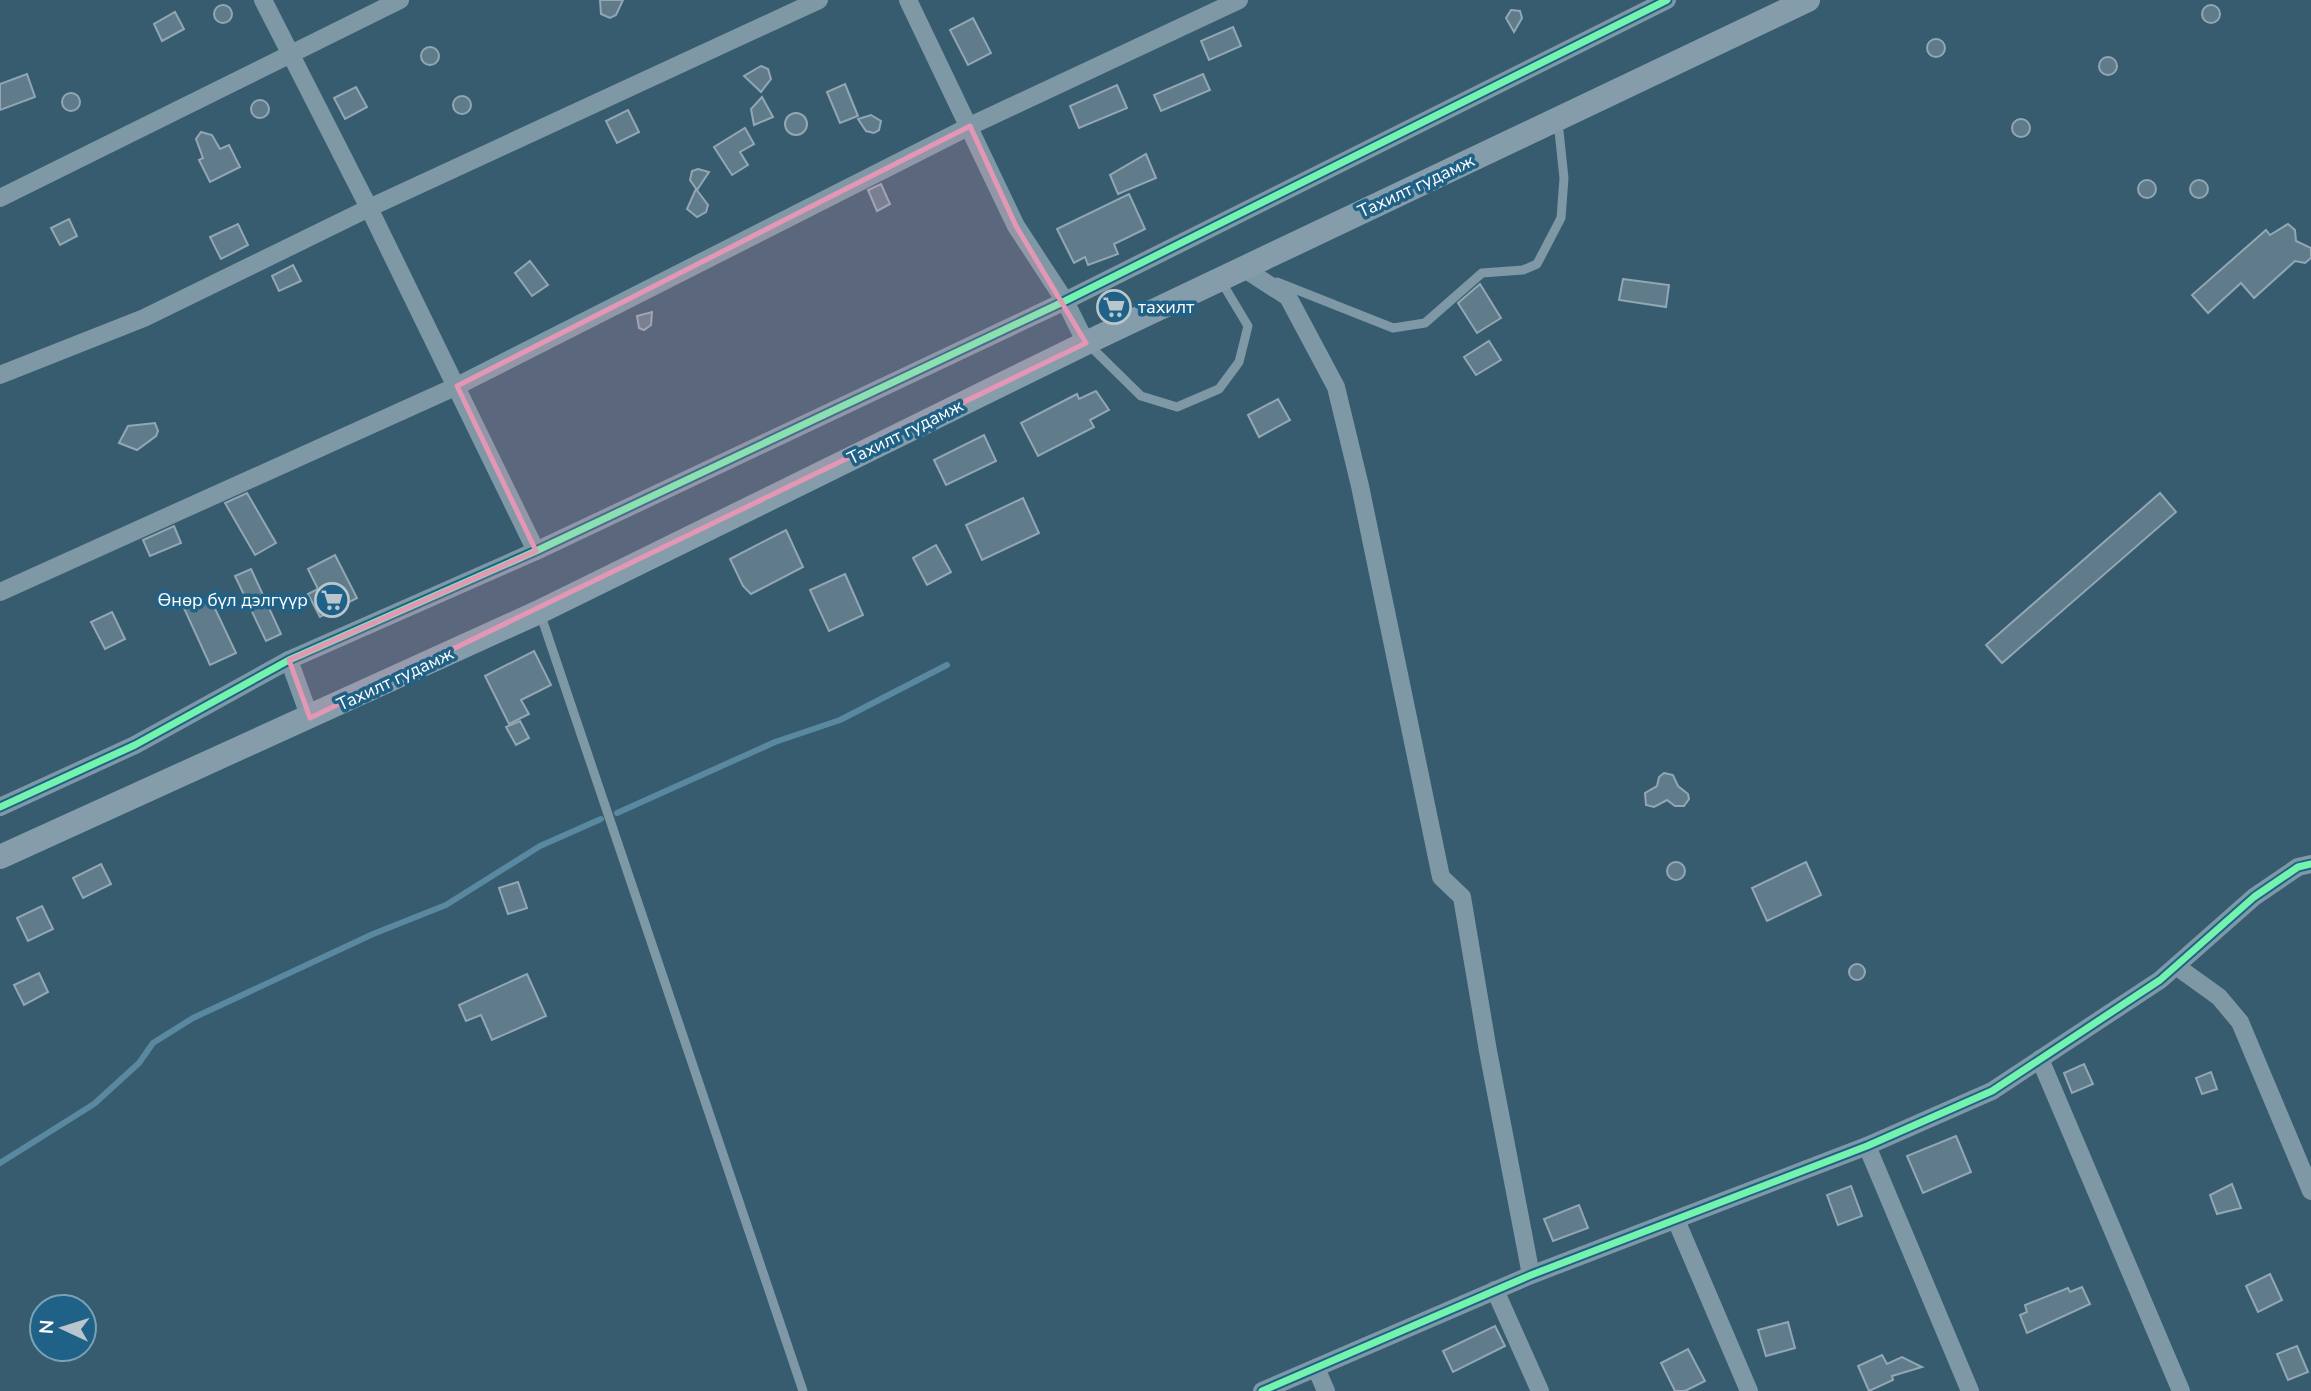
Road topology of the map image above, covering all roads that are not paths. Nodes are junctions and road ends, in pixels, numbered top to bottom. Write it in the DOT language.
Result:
graph roads {
  1 [pos="263,0"];
  2 [pos="400,0"];
  3 [pos="819,0"];
  4 [pos="908,0"];
  5 [pos="1239,0"];
  6 [pos="1667,0"];
  7 [pos="1808,0"];
  8 [pos="289,54"];
  9 [pos="1557,119"];
  10 [pos="970,126"];
  11 [pos="0,198"];
  12 [pos="369,208"];
  13 [pos="1243,268"];
  14 [pos="1221,279"];
  15 [pos="1065,301"];
  16 [pos="1086,343"];
  17 [pos="0,375"];
  18 [pos="457,386"];
  19 [pos="536,551"];
  20 [pos="0,592"];
  21 [pos="539,612"];
  22 [pos="289,660"];
  23 [pos="310,718"];
  24 [pos="0,807"];
  25 [pos="0,857"];
  26 [pos="2311,864"];
  27 [pos="2176,966"];
  28 [pos="2040,1059"];
  29 [pos="1867,1146"];
  30 [pos="2311,1191"];
  31 [pos="1676,1220"];
  32 [pos="1531,1275"];
  33 [pos="1495,1290"];
  34 [pos="1316,1368"];
  35 [pos="803,1391"];
  36 [pos="1262,1391"];
  37 [pos="1326,1391"];
  38 [pos="1539,1391"];
  39 [pos="1749,1391"];
  40 [pos="1970,1391"];
  41 [pos="2181,1391"];
  1 -- 8 [label="street"];
  2 -- 8 [label="street"];
  3 -- 12 [label="street"];
  4 -- 10 [label="street"];
  5 -- 10 [label="street"];
  6 -- 15 [label="street"];
  7 -- 9 [label="main road, Тахилт гудамж"];
  8 -- 11 [label="street"];
  8 -- 12 [label="street"];
  9 -- 13 [label="main road, Тахилт гудамж"];
  9 -- 13 [label="lane"];
  10 -- 15 [label="street"];
  10 -- 18 [label="street"];
  12 -- 17 [label="street"];
  12 -- 18 [label="street"];
  13 -- 14 [label="main road, Тахилт гудамж"];
  13 -- 32 [label="street"];
  14 -- 16 [label="main road, Тахилт гудамж"];
  14 -- 16 [label="lane"];
  15 -- 16 [label="street"];
  15 -- 19 [label="street"];
  16 -- 21 [label="main road, Тахилт гудамж"];
  18 -- 19 [label="street"];
  18 -- 20 [label="street"];
  19 -- 22 [label="street"];
  21 -- 23 [label="main road, Тахилт гудамж"];
  21 -- 35 [label="lane"];
  22 -- 23 [label="street"];
  22 -- 24 [label="street"];
  23 -- 25 [label="main road, Тахилт гудамж"];
  26 -- 27 [label="street"];
  27 -- 28 [label="street"];
  27 -- 30 [label="street"];
  28 -- 29 [label="street"];
  28 -- 41 [label="street"];
  29 -- 31 [label="street"];
  29 -- 40 [label="street"];
  31 -- 32 [label="street"];
  31 -- 39 [label="street"];
  32 -- 33 [label="street"];
  33 -- 34 [label="street"];
  33 -- 38 [label="street"];
  34 -- 36 [label="street"];
  34 -- 37 [label="street"];
}
